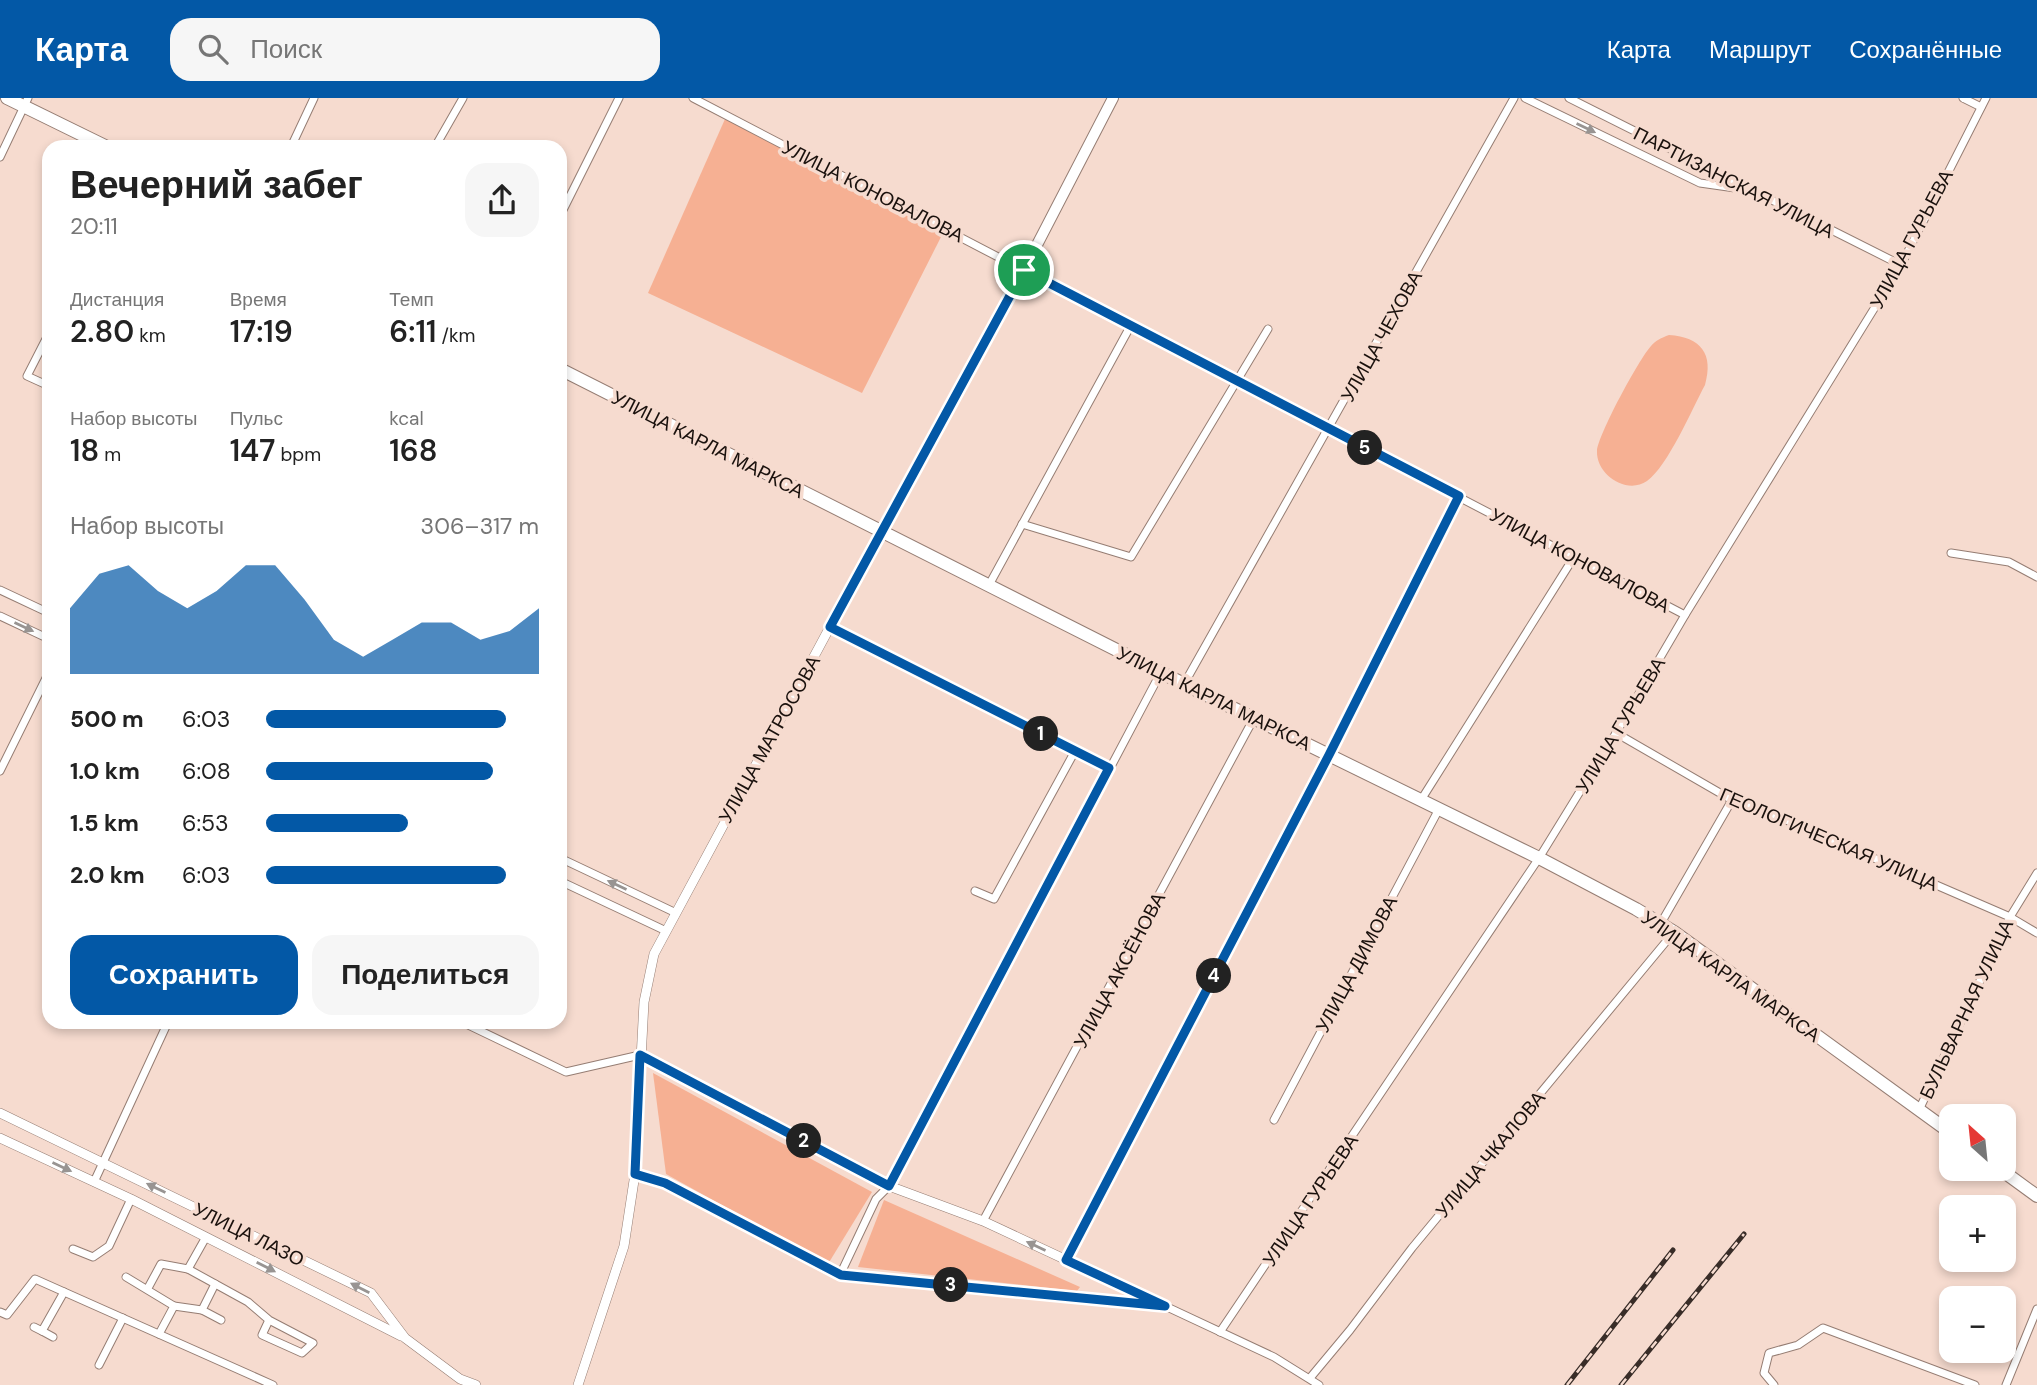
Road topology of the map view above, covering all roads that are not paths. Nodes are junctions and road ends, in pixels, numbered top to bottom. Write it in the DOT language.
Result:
graph roads {
  1 [pos="7,98"];
  2 [pos="314,98"];
  3 [pos="463,98"];
  4 [pos="619,98"];
  5 [pos="693,98"];
  6 [pos="1113,98"];
  7 [pos="1514,98"];
  8 [pos="1525,98"];
  9 [pos="1569,98"];
  10 [pos="1963,98"];
  11 [pos="1986,98"];
  12 [pos="26,102"];
  13 [pos="1981,107"];
  14 [pos="94,140"];
  15 [pos="294,140"];
  16 [pos="439,140"];
  17 [pos="0,157"];
  18 [pos="1749,190"];
  19 [pos="567,202"];
  20 [pos="1900,265"];
  21 [pos="1024,270"];
  22 [pos="1131,325"];
  23 [pos="1268,329"];
  24 [pos="42,347"];
  25 [pos="567,373"];
  26 [pos="1237,381"];
  27 [pos="42,384"];
  28 [pos="1329,429"];
  29 [pos="1459,496"];
  30 [pos="1022,524"];
  31 [pos="881,532"];
  32 [pos="1951,553"];
  33 [pos="1574,557"];
  34 [pos="2037,576"];
  35 [pos="989,585"];
  36 [pos="0,590"];
  37 [pos="42,610"];
  38 [pos="1685,615"];
  39 [pos="0,616"];
  40 [pos="830,627"];
  41 [pos="42,636"];
  42 [pos="1161,672"];
  43 [pos="1184,684"];
  44 [pos="42,686"];
  45 [pos="1254,718"];
  46 [pos="1616,733"];
  47 [pos="1075,751"];
  48 [pos="1329,755"];
  49 [pos="1109,768"];
  50 [pos="0,771"];
  51 [pos="1422,800"];
  52 [pos="1732,800"];
  53 [pos="1439,809"];
  54 [pos="1539,858"];
  55 [pos="567,861"];
  56 [pos="2037,873"];
  57 [pos="567,884"];
  58 [pos="975,891"];
  59 [pos="674,912"];
  60 [pos="2010,917"];
  61 [pos="1661,923"];
  62 [pos="664,930"];
  63 [pos="1674,932"];
  64 [pos="2037,933"];
  65 [pos="165,1029"];
  66 [pos="477,1029"];
  67 [pos="640,1055"];
  68 [pos="1919,1110"];
  69 [pos="0,1113"];
  70 [pos="1274,1120"];
  71 [pos="1939,1124"];
  72 [pos="0,1138"];
  73 [pos="104,1162"];
  74 [pos="635,1174"];
  75 [pos="2016,1181"];
  76 [pos="94,1182"];
  77 [pos="889,1186"];
  78 [pos="2037,1196"];
  79 [pos="131,1199"];
  80 [pos="983,1221"];
  81 [pos="205,1237"];
  82 [pos="73,1249"];
  83 [pos="1066,1260"];
  84 [pos="188,1269"];
  85 [pos="841,1275"];
  86 [pos="126,1277"];
  87 [pos="215,1284"];
  88 [pos="148,1288"];
  89 [pos="64,1292"];
  90 [pos="174,1306"];
  91 [pos="1165,1306"];
  92 [pos="2037,1308"];
  93 [pos="202,1310"];
  94 [pos="0,1312"];
  95 [pos="122,1318"];
  96 [pos="220,1320"];
  97 [pos="269,1320"];
  98 [pos="1220,1332"];
  99 [pos="159,1334"];
  100 [pos="53,1337"];
  101 [pos="405,1338"];
  102 [pos="99,1365"];
  103 [pos="1310,1378"];
  104 [pos="273,1385"];
  105 [pos="476,1385"];
  106 [pos="578,1385"];
  107 [pos="1319,1385"];
  108 [pos="1774,1385"];
  109 [pos="1975,1385"];
  110 [pos="2006,1385"];
  1 -- 12 [label="highway"];
  2 -- 15 [label="street"];
  3 -- 16 [label="street"];
  4 -- 19 [label="street"];
  5 -- 21 [label="street, УЛИЦА КОНОВАЛОВА"];
  6 -- 21 [label="main road, УЛИЦА МАТРОСОВА"];
  7 -- 28 [label="street, УЛИЦА ЧЕХОВА"];
  8 -- 18 [label="street, one-way"];
  9 -- 18 [label="street, ПАРТИЗАНСКАЯ УЛИЦА"];
  10 -- 13 [label="street"];
  11 -- 13 [label="street, УЛИЦА ГУРЬЕВА"];
  12 -- 14 [label="highway"];
  12 -- 17 [label="street"];
  13 -- 20 [label="street, УЛИЦА ГУРЬЕВА"];
  18 -- 20 [label="street, ПАРТИЗАНСКАЯ УЛИЦА"];
  20 -- 38 [label="street, УЛИЦА ГУРЬЕВА"];
  21 -- 22 [label="street, УЛИЦА КОНОВАЛОВА"];
  21 -- 31 [label="main road, УЛИЦА МАТРОСОВА"];
  22 -- 26 [label="street, УЛИЦА КОНОВАЛОВА"];
  22 -- 30 [label="street"];
  23 -- 26 [label="street"];
  24 -- 27 [label="street"];
  25 -- 31 [label="highway, УЛИЦА КАРЛА МАРКСА"];
  26 -- 28 [label="street, УЛИЦА КОНОВАЛОВА"];
  26 -- 30 [label="street"];
  28 -- 29 [label="street, УЛИЦА КОНОВАЛОВА"];
  28 -- 43 [label="street, УЛИЦА ЧЕХОВА"];
  29 -- 33 [label="street, УЛИЦА КОНОВАЛОВА"];
  29 -- 48 [label="street"];
  30 -- 35 [label="street"];
  31 -- 35 [label="highway, УЛИЦА КАРЛА МАРКСА"];
  31 -- 40 [label="street, УЛИЦА МАТРОСОВА"];
  32 -- 34 [label="street"];
  33 -- 38 [label="street, УЛИЦА КОНОВАЛОВА"];
  33 -- 51 [label="street"];
  35 -- 42 [label="highway, УЛИЦА КАРЛА МАРКСА"];
  36 -- 37 [label="street"];
  38 -- 46 [label="street, УЛИЦА ГУРЬЕВА"];
  39 -- 41 [label="street, one-way"];
  40 -- 47 [label="street"];
  40 -- 59 [label="street, УЛИЦА МАТРОСОВА"];
  42 -- 43 [label="highway, УЛИЦА КАРЛА МАРКСА"];
  42 -- 49 [label="street"];
  43 -- 45 [label="highway, УЛИЦА КАРЛА МАРКСА"];
  44 -- 50 [label="street"];
  45 -- 48 [label="highway, УЛИЦА КАРЛА МАРКСА"];
  45 -- 80 [label="street, УЛИЦА АКСЁНОВА"];
  46 -- 52 [label="street, ГЕОЛОГИЧЕСКАЯ УЛИЦА"];
  46 -- 54 [label="street, УЛИЦА ГУРЬЕВА"];
  47 -- 49 [label="street"];
  47 -- 58 [label="street"];
  48 -- 51 [label="highway, УЛИЦА КАРЛА МАРКСА"];
  48 -- 83 [label="street"];
  49 -- 77 [label="street"];
  51 -- 53 [label="highway, УЛИЦА КАРЛА МАРКСА"];
  52 -- 60 [label="street, ГЕОЛОГИЧЕСКАЯ УЛИЦА"];
  52 -- 61 [label="street"];
  53 -- 54 [label="highway, УЛИЦА КАРЛА МАРКСА"];
  53 -- 70 [label="street, УЛИЦА ДИМОВА"];
  54 -- 61 [label="highway, УЛИЦА КАРЛА МАРКСА"];
  54 -- 98 [label="street, УЛИЦА ГУРЬЕВА"];
  59 -- 55 [label="street, one-way"];
  56 -- 60 [label="street, БУЛЬВАРНАЯ УЛИЦА"];
  57 -- 62 [label="street"];
  59 -- 62 [label="street, УЛИЦА МАТРОСОВА"];
  60 -- 64 [label="street, ГЕОЛОГИЧЕСКАЯ УЛИЦА"];
  60 -- 68 [label="street, БУЛЬВАРНАЯ УЛИЦА"];
  61 -- 63 [label="highway, УЛИЦА КАРЛА МАРКСА"];
  62 -- 67 [label="street, УЛИЦА МАТРОСОВА"];
  63 -- 68 [label="highway, УЛИЦА КАРЛА МАРКСА"];
  63 -- 103 [label="street, УЛИЦА ЧКАЛОВА"];
  65 -- 73 [label="street"];
  66 -- 67 [label="street"];
  67 -- 74 [label="street, УЛИЦА МАТРОСОВА"];
  67 -- 77 [label="street"];
  68 -- 71 [label="highway, УЛИЦА КАРЛА МАРКСА"];
  69 -- 73 [label="street, УЛИЦА ЛАЗО"];
  72 -- 76 [label="street, one-way"];
  73 -- 76 [label="street"];
  101 -- 73 [label="street, УЛИЦА ЛАЗО, one-way"];
  74 -- 85 [label="street"];
  74 -- 106 [label="street, УЛИЦА МАТРОСОВА"];
  75 -- 78 [label="highway"];
  76 -- 79 [label="street"];
  77 -- 80 [label="street"];
  77 -- 85 [label="street"];
  79 -- 81 [label="street"];
  79 -- 82 [label="street"];
  83 -- 80 [label="street, one-way"];
  81 -- 84 [label="street, УЛИЦА ЛАЗО"];
  81 -- 101 [label="street, one-way"];
  83 -- 91 [label="street"];
  84 -- 87 [label="street"];
  84 -- 88 [label="street"];
  85 -- 91 [label="street"];
  86 -- 88 [label="street"];
  87 -- 93 [label="street"];
  87 -- 97 [label="street"];
  88 -- 90 [label="street"];
  89 -- 94 [label="street"];
  89 -- 95 [label="street"];
  89 -- 100 [label="street"];
  90 -- 93 [label="street"];
  90 -- 99 [label="street"];
  91 -- 98 [label="street"];
  92 -- 110 [label="street"];
  93 -- 96 [label="street"];
  95 -- 99 [label="street"];
  95 -- 102 [label="street"];
  97 -- 97 [label="street"];
  98 -- 103 [label="street"];
  99 -- 104 [label="street"];
  101 -- 105 [label="street, УЛИЦА ЛАЗО"];
  103 -- 107 [label="street"];
  108 -- 109 [label="street"];
}
